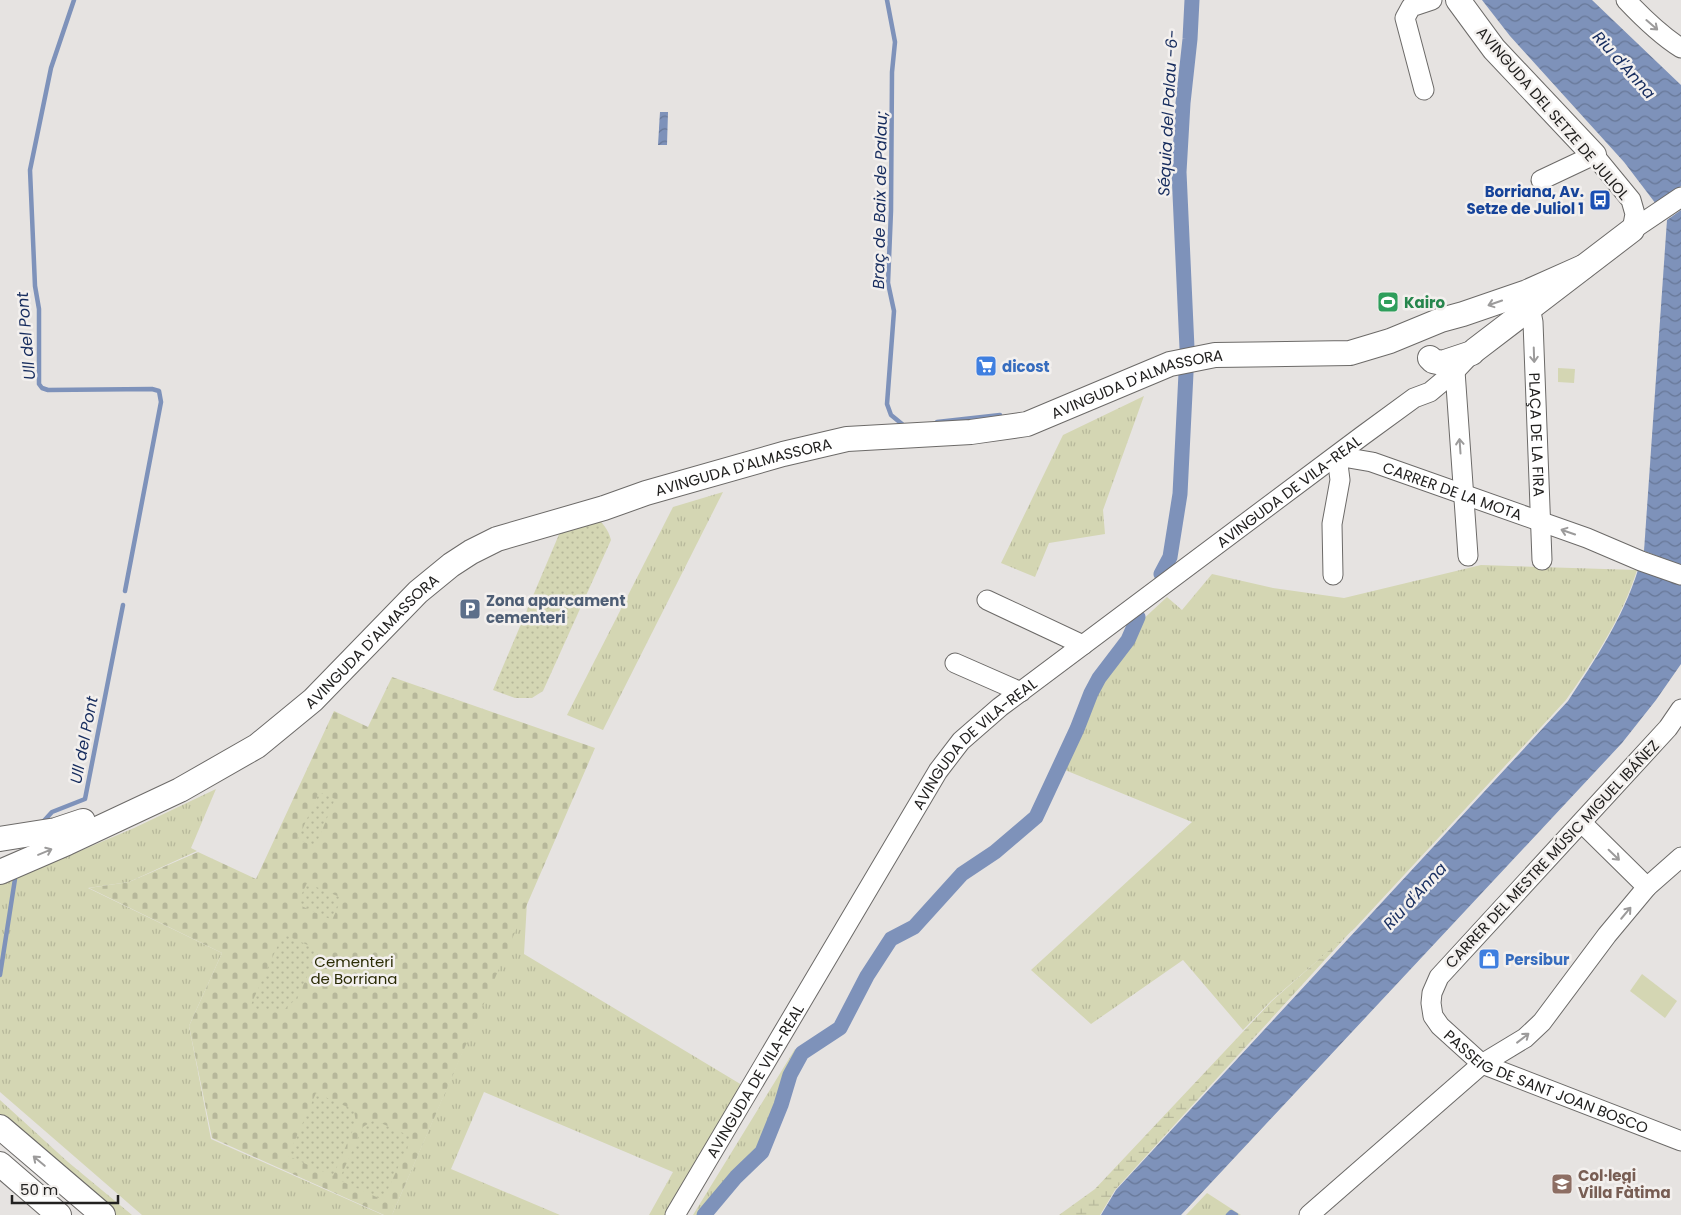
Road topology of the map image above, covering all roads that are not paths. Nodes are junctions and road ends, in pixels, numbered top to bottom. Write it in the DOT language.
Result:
graph roads {
  1 [pos="1432,0"];
  2 [pos="1458,0"];
  3 [pos="1626,0"];
  4 [pos="1681,48"];
  5 [pos="1424,90"];
  6 [pos="1594,155"];
  7 [pos="1541,180"];
  8 [pos="1681,197"];
  9 [pos="1632,230"];
  10 [pos="1529,300"];
  11 [pos="1452,317"];
  12 [pos="1390,341"];
  13 [pos="1474,352"];
  14 [pos="1430,357"];
  15 [pos="1455,371"];
  16 [pos="1414,398"];
  17 [pos="1362,436"];
  18 [pos="1337,456"];
  19 [pos="1365,460"];
  20 [pos="1464,495"];
  21 [pos="1541,523"];
  22 [pos="1468,556"];
  23 [pos="1542,560"];
  24 [pos="1333,575"];
  25 [pos="1681,575"];
  26 [pos="987,600"];
  27 [pos="1083,645"];
  28 [pos="955,663"];
  29 [pos="1020,692"];
  30 [pos="1681,709"];
  31 [pos="180,790"];
  32 [pos="1582,823"];
  33 [pos="0,839"];
  34 [pos="1681,857"];
  35 [pos="0,872"];
  36 [pos="1647,887"];
  37 [pos="1431,1003"];
  38 [pos="1482,1064"];
  39 [pos="0,1128"];
  40 [pos="1681,1141"];
  41 [pos="0,1164"];
  42 [pos="58,1215"];
  43 [pos="103,1215"];
  44 [pos="675,1215"];
  45 [pos="1309,1215"];
  1 -- 5 [label="street"];
  2 -- 6 [label="main road, AVINGUDA DEL SETZE DE JULIOL"];
  3 -- 4 [label="street, one-way"];
  6 -- 7 [label="street"];
  6 -- 9 [label="street, AVINGUDA DEL SETZE DE JULIOL"];
  8 -- 9 [label="street"];
  9 -- 10 [label="main road"];
  10 -- 11 [label="main road, AVINGUDA D'ALMASSORA, one-way"];
  10 -- 13 [label="main road, AVINGUDA DE VILA-REAL"];
  10 -- 21 [label="street, PLAÇA DE LA FIRA, one-way"];
  11 -- 12 [label="main road, AVINGUDA D'ALMASSORA"];
  11 -- 13 [label="main road"];
  11 -- 14 [label="main road, AVINGUDA DE VILA-REAL"];
  12 -- 14 [label="main road, AVINGUDA D'ALMASSORA"];
  12 -- 31 [label="main road, AVINGUDA D'ALMASSORA"];
  13 -- 14 [label="main road, AVINGUDA DE VILA-REAL"];
  13 -- 15 [label="street, AVINGUDA DE VILA-REAL"];
  14 -- 16 [label="street, AVINGUDA DE VILA-REAL"];
  15 -- 16 [label="street, AVINGUDA DE VILA-REAL"];
  20 -- 15 [label="street, one-way"];
  16 -- 17 [label="street, AVINGUDA DE VILA-REAL"];
  17 -- 18 [label="street, AVINGUDA DE VILA-REAL"];
  17 -- 19 [label="street, CARRER DE LA MOTA"];
  18 -- 19 [label="street, CARRER DE LA MOTA"];
  18 -- 24 [label="street"];
  18 -- 27 [label="street, AVINGUDA DE VILA-REAL"];
  19 -- 20 [label="street, CARRER DE LA MOTA"];
  20 -- 21 [label="street, CARRER DE LA MOTA"];
  20 -- 22 [label="street"];
  21 -- 23 [label="street, PLAÇA DE LA FIRA"];
  25 -- 21 [label="street, one-way"];
  26 -- 27 [label="street"];
  27 -- 29 [label="street, AVINGUDA DE VILA-REAL"];
  28 -- 29 [label="street"];
  29 -- 44 [label="street, AVINGUDA DE VILA-REAL"];
  30 -- 32 [label="street, CARRER DEL MESTRE MÚSIC MIGUEL IBÁÑEZ"];
  31 -- 33 [label="main road, AVINGUDA D'ALMASSORA"];
  35 -- 31 [label="main road, AVINGUDA D'ALMASSORA, one-way"];
  32 -- 36 [label="street, one-way"];
  32 -- 37 [label="street, CARRER DEL MESTRE MÚSIC MIGUEL IBÁÑEZ"];
  34 -- 36 [label="street"];
  38 -- 36 [label="street, one-way"];
  37 -- 38 [label="street, PASSEIG DE SANT JOAN BOSCO"];
  38 -- 40 [label="street, PASSEIG DE SANT JOAN BOSCO"];
  38 -- 45 [label="street"];
  43 -- 39 [label="main road, one-way"];
  41 -- 42 [label="main road"];
}
